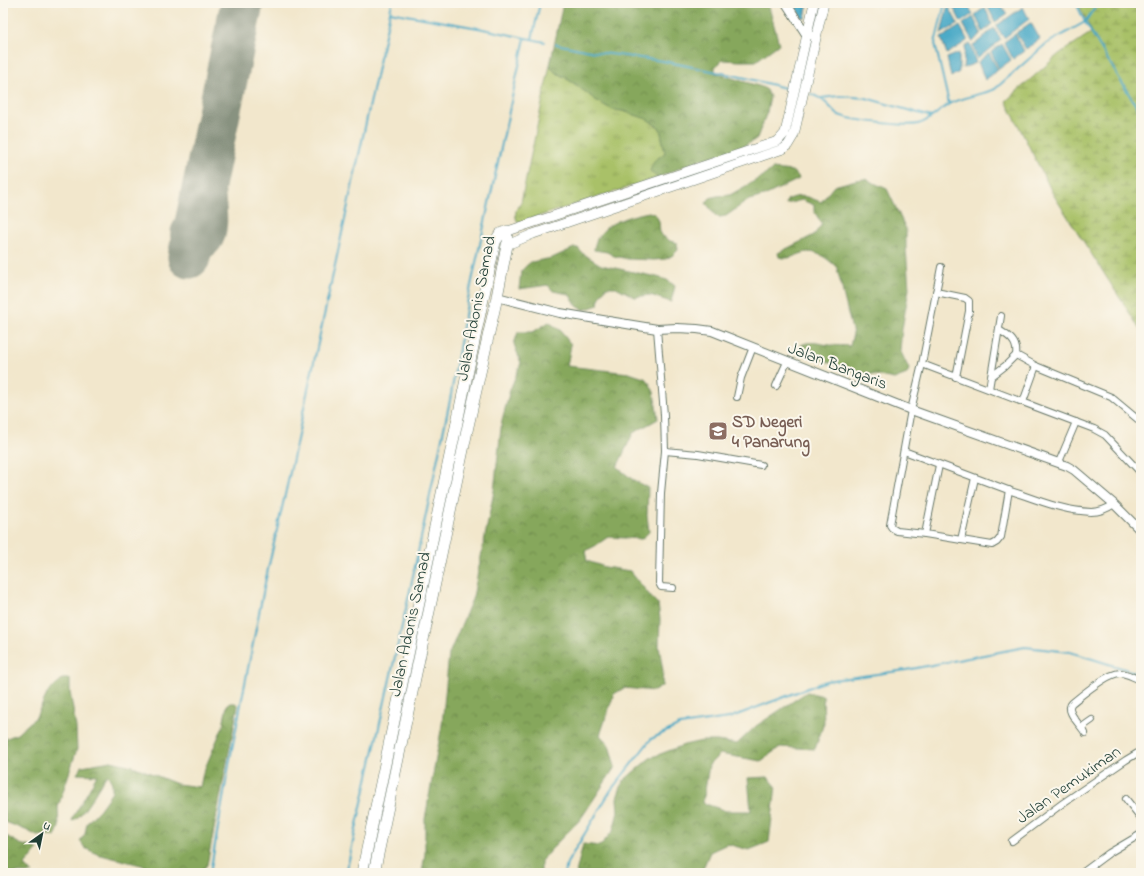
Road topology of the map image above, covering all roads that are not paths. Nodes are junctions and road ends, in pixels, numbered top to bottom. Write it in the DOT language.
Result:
graph roads {
  1 [pos="786,3"];
  2 [pos="814,3"];
  3 [pos="824,3"];
  4 [pos="806,34"];
  5 [pos="817,37"];
  6 [pos="802,80"];
  7 [pos="799,93"];
  8 [pos="508,231"];
  9 [pos="507,245"];
  10 [pos="941,267"];
  11 [pos="936,292"];
  12 [pos="497,297"];
  13 [pos="1001,316"];
  14 [pos="657,329"];
  15 [pos="999,330"];
  16 [pos="753,347"];
  17 [pos="1016,355"];
  18 [pos="787,362"];
  19 [pos="922,364"];
  20 [pos="1036,366"];
  21 [pos="992,376"];
  22 [pos="956,377"];
  23 [pos="776,386"];
  24 [pos="989,389"];
  25 [pos="737,397"];
  26 [pos="1023,402"];
  27 [pos="912,410"];
  28 [pos="1076,422"];
  29 [pos="1141,422"];
  30 [pos="463,425"];
  31 [pos="665,451"];
  32 [pos="904,451"];
  33 [pos="1059,462"];
  34 [pos="761,465"];
  35 [pos="939,465"];
  36 [pos="1141,473"];
  37 [pos="975,478"];
  38 [pos="1009,490"];
  39 [pos="1114,504"];
  40 [pos="1141,531"];
  41 [pos="925,534"];
  42 [pos="960,540"];
  43 [pos="673,588"];
  44 [pos="1141,680"];
  45 [pos="1092,720"];
  46 [pos="1082,727"];
  47 [pos="1085,733"];
  48 [pos="1141,751"];
  49 [pos="1126,799"];
  50 [pos="1141,818"];
  51 [pos="1139,835"];
  52 [pos="1012,841"];
  53 [pos="1141,843"];
  54 [pos="362,873"];
  55 [pos="374,873"];
  56 [pos="1082,873"];
  1 -- 4 [label="street"];
  2 -- 4 [label="main road"];
  3 -- 5 [label="main road"];
  4 -- 5 [label="street"];
  4 -- 6 [label="main road"];
  5 -- 6 [label="main road"];
  6 -- 7 [label="main road"];
  7 -- 8 [label="main road"];
  7 -- 9 [label="main road"];
  8 -- 9 [label="main road, Jalan Adonis Samad"];
  8 -- 30 [label="highway, Jalan Adonis Samad"];
  9 -- 12 [label="highway, Jalan Adonis Samad"];
  10 -- 11 [label="street"];
  11 -- 19 [label="street"];
  11 -- 22 [label="street"];
  12 -- 14 [label="street, Jalan Bangaris"];
  12 -- 30 [label="highway, Jalan Adonis Samad"];
  13 -- 15 [label="street"];
  14 -- 16 [label="street, Jalan Bangaris"];
  14 -- 31 [label="street"];
  15 -- 17 [label="street"];
  15 -- 21 [label="street"];
  16 -- 18 [label="street, Jalan Bangaris"];
  16 -- 25 [label="street"];
  17 -- 20 [label="street"];
  17 -- 21 [label="street"];
  18 -- 23 [label="street"];
  18 -- 27 [label="street, Jalan Bangaris"];
  19 -- 22 [label="street"];
  19 -- 27 [label="street"];
  20 -- 26 [label="street"];
  20 -- 29 [label="street"];
  21 -- 24 [label="street"];
  22 -- 24 [label="street"];
  24 -- 26 [label="street"];
  26 -- 28 [label="street"];
  27 -- 32 [label="street"];
  27 -- 33 [label="street, Jalan Bangaris"];
  28 -- 33 [label="street"];
  28 -- 36 [label="street"];
  30 -- 54 [label="highway, Jalan Adonis Samad"];
  30 -- 55 [label="highway, Jalan Adonis Samad"];
  31 -- 34 [label="street"];
  31 -- 43 [label="street"];
  32 -- 35 [label="street"];
  32 -- 41 [label="street"];
  33 -- 39 [label="street, Jalan Bangaris"];
  35 -- 37 [label="street"];
  35 -- 41 [label="street"];
  37 -- 38 [label="street"];
  37 -- 42 [label="street"];
  38 -- 39 [label="street"];
  38 -- 42 [label="street"];
  39 -- 40 [label="street, Jalan Bangaris"];
  41 -- 42 [label="street"];
  44 -- 46 [label="street, Jalan Pemukiman"];
  45 -- 46 [label="street"];
  46 -- 47 [label="street, Jalan Pemukiman"];
  48 -- 52 [label="street, Jalan Pemukiman"];
  49 -- 50 [label="street"];
  51 -- 53 [label="street"];
  51 -- 56 [label="street"];
}
